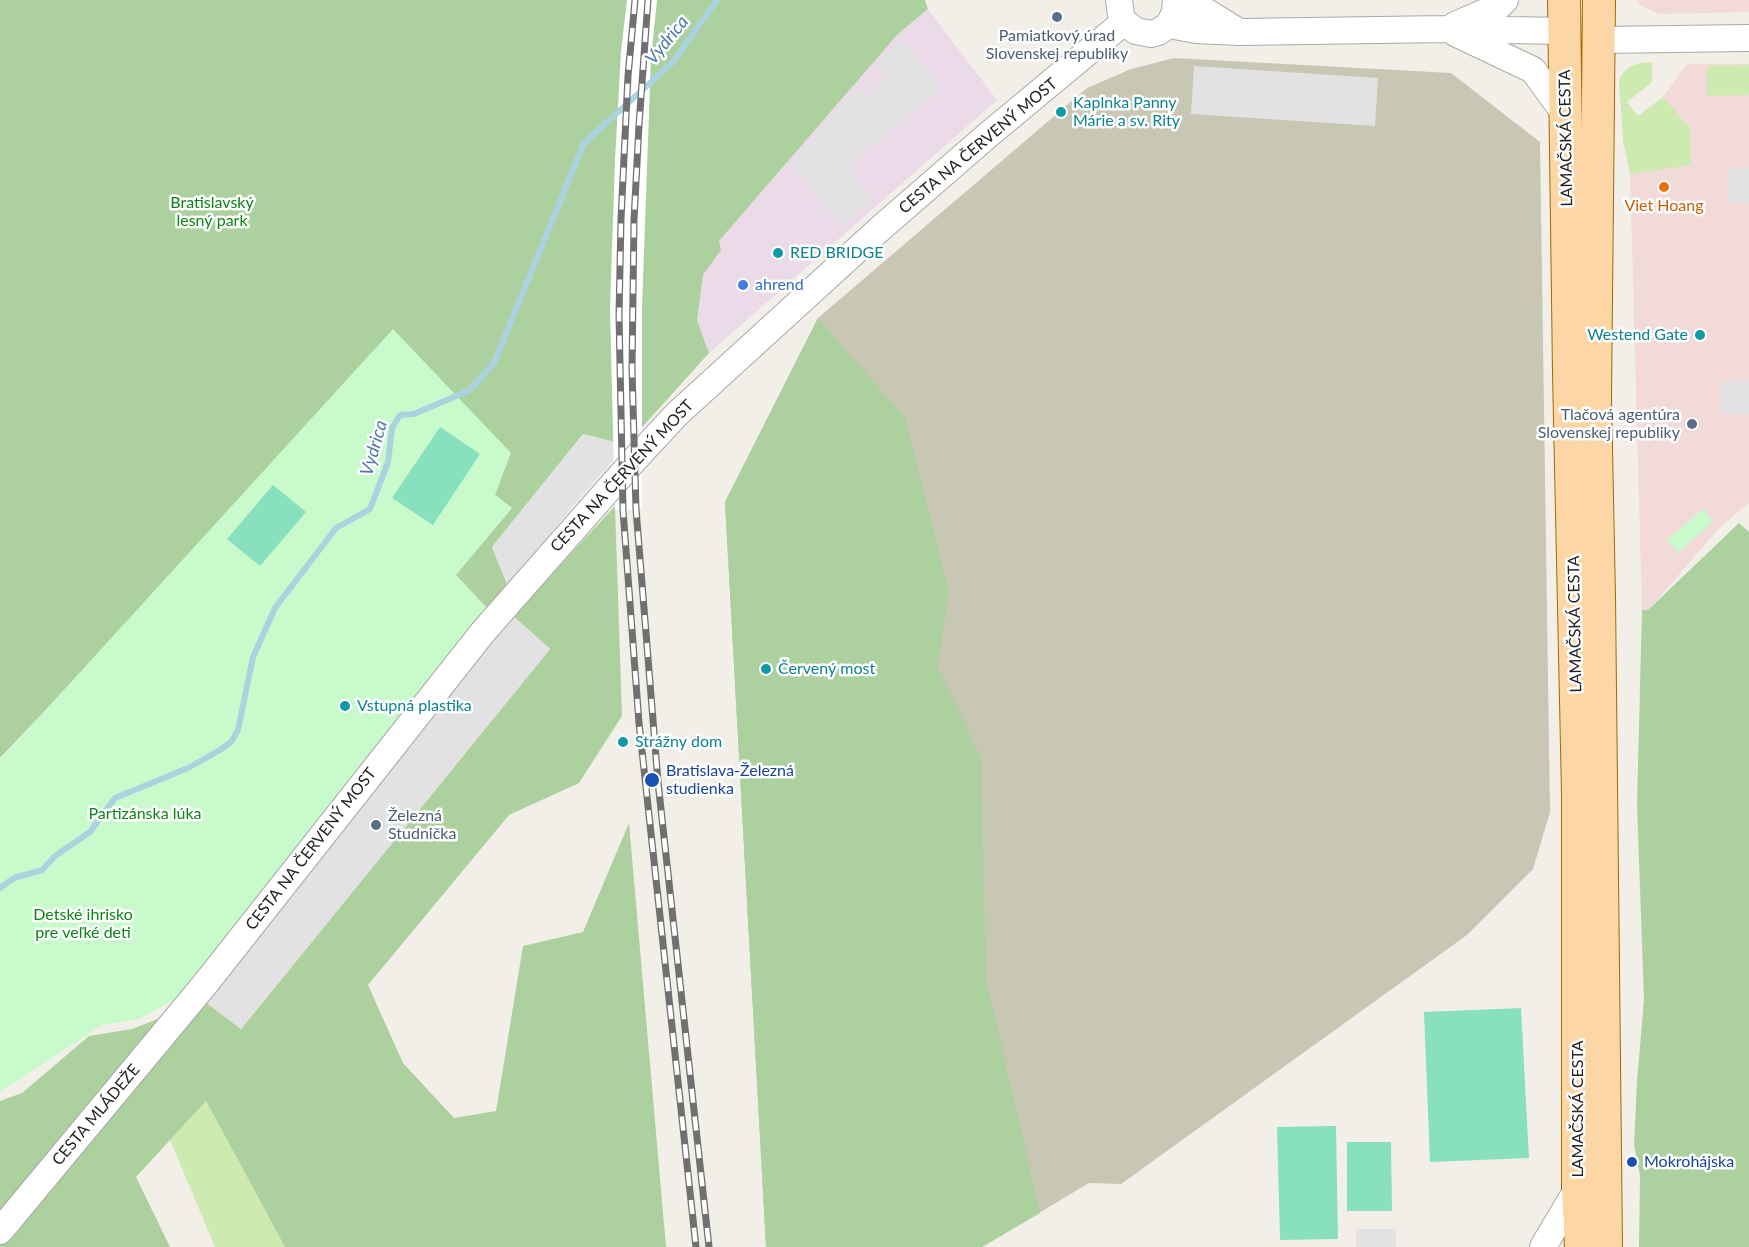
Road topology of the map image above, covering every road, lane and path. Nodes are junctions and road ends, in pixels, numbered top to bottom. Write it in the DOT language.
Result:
graph roads {
  1 [pos="1177,0"];
  2 [pos="1505,0"];
  3 [pos="1564,0"];
  4 [pos="1599,0"];
  5 [pos="1122,11"];
  6 [pos="1169,25"];
  7 [pos="1447,29"];
  8 [pos="1564,31"];
  9 [pos="1239,32"];
  10 [pos="1749,38"];
  11 [pos="1600,40"];
  12 [pos="1565,114"];
  13 [pos="192,1000"];
  14 [pos="1578,1188"];
  15 [pos="0,1231"];
  16 [pos="1543,1247"];
  17 [pos="1581,1247"];
  18 [pos="1606,1247"];
  1 -- 6 [label="street"];
  1 -- 9 [label="street"];
  2 -- 7 [label="street, CESTA NA ČERVENÝ MOST"];
  3 -- 8 [label="main road, LAMAČSKÁ CESTA"];
  4 -- 11 [label="main road, LAMAČSKÁ CESTA"];
  5 -- 6 [label="street, CESTA NA ČERVENÝ MOST"];
  5 -- 13 [label="street, CESTA NA ČERVENÝ MOST"];
  6 -- 9 [label="street, CESTA NA ČERVENÝ MOST"];
  7 -- 8 [label="street, CESTA NA ČERVENÝ MOST"];
  7 -- 9 [label="street, CESTA NA ČERVENÝ MOST"];
  7 -- 12 [label="street, CESTA NA ČERVENÝ MOST"];
  8 -- 11 [label="main road"];
  8 -- 12 [label="main road, LAMAČSKÁ CESTA"];
  10 -- 11 [label="street"];
  11 -- 18 [label="main road, LAMAČSKÁ CESTA"];
  12 -- 14 [label="main road, LAMAČSKÁ CESTA"];
  13 -- 15 [label="street, CESTA MLÁDEŽE"];
  14 -- 16 [label="street"];
  14 -- 17 [label="main road, LAMAČSKÁ CESTA"];
}
